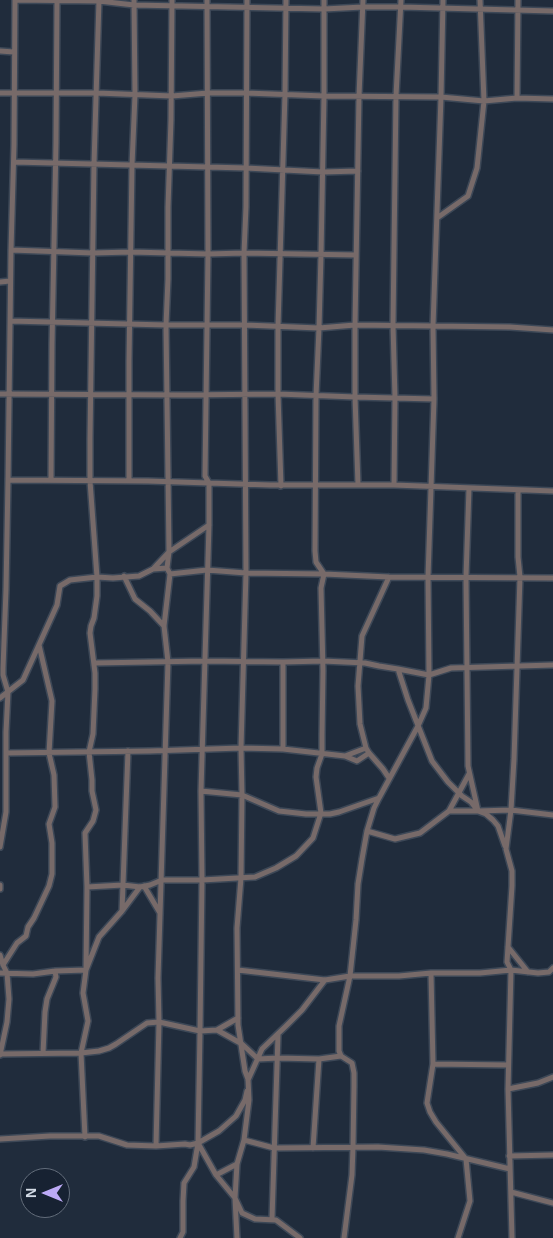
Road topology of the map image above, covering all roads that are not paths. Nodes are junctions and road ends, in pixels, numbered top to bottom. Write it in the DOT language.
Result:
graph roads {
  1 [pos="15,0"];
  2 [pos="57,0"];
  3 [pos="207,0"];
  4 [pos="247,0"];
  5 [pos="286,0"];
  6 [pos="324,0"];
  7 [pos="363,0"];
  8 [pos="401,0"];
  9 [pos="443,0"];
  10 [pos="480,0"];
  11 [pos="518,0"];
  12 [pos="99,1"];
  13 [pos="134,2"];
  14 [pos="172,3"];
  15 [pos="207,7"];
  16 [pos="246,7"];
  17 [pos="363,7"];
  18 [pos="401,7"];
  19 [pos="286,8"];
  20 [pos="443,8"];
  21 [pos="324,10"];
  22 [pos="480,10"];
  23 [pos="518,10"];
  24 [pos="553,11"];
  25 [pos="0,51"];
  26 [pos="14,52"];
  27 [pos="0,93"];
  28 [pos="57,93"];
  29 [pos="97,93"];
  30 [pos="208,93"];
  31 [pos="246,93"];
  32 [pos="14,94"];
  33 [pos="285,94"];
  34 [pos="135,95"];
  35 [pos="172,96"];
  36 [pos="324,96"];
  37 [pos="359,96"];
  38 [pos="396,96"];
  39 [pos="441,97"];
  40 [pos="517,98"];
  41 [pos="553,99"];
  42 [pos="484,102"];
  43 [pos="14,162"];
  44 [pos="56,163"];
  45 [pos="94,164"];
  46 [pos="132,165"];
  47 [pos="170,166"];
  48 [pos="208,168"];
  49 [pos="246,168"];
  50 [pos="283,169"];
  51 [pos="358,171"];
  52 [pos="323,172"];
  53 [pos="437,218"];
  54 [pos="11,250"];
  55 [pos="54,252"];
  56 [pos="131,252"];
  57 [pos="168,253"];
  58 [pos="244,253"];
  59 [pos="93,254"];
  60 [pos="208,254"];
  61 [pos="280,255"];
  62 [pos="321,255"];
  63 [pos="356,256"];
  64 [pos="10,281"];
  65 [pos="0,282"];
  66 [pos="10,321"];
  67 [pos="53,322"];
  68 [pos="92,324"];
  69 [pos="130,324"];
  70 [pos="166,325"];
  71 [pos="206,325"];
  72 [pos="245,325"];
  73 [pos="393,325"];
  74 [pos="278,326"];
  75 [pos="355,326"];
  76 [pos="433,326"];
  77 [pos="320,328"];
  78 [pos="553,330"];
  79 [pos="0,394"];
  80 [pos="10,394"];
  81 [pos="129,394"];
  82 [pos="205,394"];
  83 [pos="245,394"];
  84 [pos="278,394"];
  85 [pos="52,395"];
  86 [pos="92,395"];
  87 [pos="166,395"];
  88 [pos="316,396"];
  89 [pos="355,398"];
  90 [pos="395,398"];
  91 [pos="434,398"];
  92 [pos="0,464"];
  93 [pos="8,464"];
  94 [pos="8,480"];
  95 [pos="51,480"];
  96 [pos="90,481"];
  97 [pos="129,481"];
  98 [pos="168,482"];
  99 [pos="209,484"];
  100 [pos="245,484"];
  101 [pos="358,485"];
  102 [pos="394,485"];
  103 [pos="280,486"];
  104 [pos="316,486"];
  105 [pos="432,487"];
  106 [pos="469,488"];
  107 [pos="518,490"];
  108 [pos="553,491"];
  109 [pos="208,525"];
  110 [pos="169,552"];
  111 [pos="0,561"];
  112 [pos="7,561"];
  113 [pos="167,568"];
  114 [pos="153,569"];
  115 [pos="207,570"];
  116 [pos="246,573"];
  117 [pos="170,574"];
  118 [pos="324,574"];
  119 [pos="124,576"];
  120 [pos="97,577"];
  121 [pos="389,577"];
  122 [pos="428,577"];
  123 [pos="466,577"];
  124 [pos="520,577"];
  125 [pos="553,578"];
  126 [pos="164,626"];
  127 [pos="39,645"];
  128 [pos="205,661"];
  129 [pos="323,661"];
  130 [pos="168,662"];
  131 [pos="243,662"];
  132 [pos="283,662"];
  133 [pos="94,663"];
  134 [pos="360,663"];
  135 [pos="553,665"];
  136 [pos="517,666"];
  137 [pos="398,668"];
  138 [pos="466,668"];
  139 [pos="429,675"];
  140 [pos="8,692"];
  141 [pos="0,698"];
  142 [pos="418,726"];
  143 [pos="0,727"];
  144 [pos="6,732"];
  145 [pos="202,748"];
  146 [pos="241,748"];
  147 [pos="283,749"];
  148 [pos="166,750"];
  149 [pos="128,751"];
  150 [pos="367,751"];
  151 [pos="89,752"];
  152 [pos="6,753"];
  153 [pos="50,753"];
  154 [pos="322,754"];
  155 [pos="345,756"];
  156 [pos="469,774"];
  157 [pos="390,778"];
  158 [pos="201,790"];
  159 [pos="459,792"];
  160 [pos="242,795"];
  161 [pos="379,798"];
  162 [pos="511,810"];
  163 [pos="449,811"];
  164 [pos="478,812"];
  165 [pos="321,813"];
  166 [pos="553,815"];
  167 [pos="367,831"];
  168 [pos="1,834"];
  169 [pos="0,847"];
  170 [pos="506,849"];
  171 [pos="241,878"];
  172 [pos="162,880"];
  173 [pos="202,880"];
  174 [pos="122,885"];
  175 [pos="142,886"];
  176 [pos="87,887"];
  177 [pos="122,911"];
  178 [pos="160,913"];
  179 [pos="508,947"];
  180 [pos="0,955"];
  181 [pos="3,965"];
  182 [pos="553,968"];
  183 [pos="86,970"];
  184 [pos="238,970"];
  185 [pos="511,970"];
  186 [pos="55,971"];
  187 [pos="528,972"];
  188 [pos="0,973"];
  189 [pos="7,973"];
  190 [pos="431,973"];
  191 [pos="350,976"];
  192 [pos="325,980"];
  193 [pos="238,1018"];
  194 [pos="159,1022"];
  195 [pos="217,1030"];
  196 [pos="200,1031"];
  197 [pos="278,1034"];
  198 [pos="242,1044"];
  199 [pos="44,1053"];
  200 [pos="81,1053"];
  201 [pos="0,1054"];
  202 [pos="341,1056"];
  203 [pos="278,1058"];
  204 [pos="258,1059"];
  205 [pos="319,1059"];
  206 [pos="433,1064"];
  207 [pos="508,1064"];
  208 [pos="553,1077"];
  209 [pos="248,1079"];
  210 [pos="508,1089"];
  211 [pos="85,1136"];
  212 [pos="0,1139"];
  213 [pos="244,1140"];
  214 [pos="198,1143"];
  215 [pos="156,1146"];
  216 [pos="353,1147"];
  217 [pos="274,1148"];
  218 [pos="313,1148"];
  219 [pos="553,1154"];
  220 [pos="509,1156"];
  221 [pos="466,1159"];
  222 [pos="237,1164"];
  223 [pos="510,1169"];
  224 [pos="216,1175"];
  225 [pos="510,1192"];
  226 [pos="235,1198"];
  227 [pos="553,1203"];
  228 [pos="272,1219"];
  229 [pos="180,1238"];
  230 [pos="237,1238"];
  231 [pos="300,1238"];
  232 [pos="344,1238"];
  233 [pos="458,1238"];
  234 [pos="512,1238"];
  1 -- 2 [label="street"];
  1 -- 26 [label="street"];
  2 -- 12 [label="street"];
  2 -- 28 [label="street"];
  3 -- 15 [label="street"];
  4 -- 16 [label="street"];
  5 -- 19 [label="street"];
  6 -- 21 [label="street"];
  7 -- 17 [label="street"];
  8 -- 18 [label="street"];
  9 -- 20 [label="street"];
  10 -- 22 [label="street"];
  11 -- 23 [label="street"];
  12 -- 13 [label="street"];
  12 -- 29 [label="street"];
  13 -- 14 [label="street"];
  13 -- 34 [label="street"];
  14 -- 15 [label="street"];
  14 -- 35 [label="street"];
  15 -- 16 [label="street"];
  15 -- 30 [label="street"];
  16 -- 19 [label="street"];
  16 -- 31 [label="street"];
  17 -- 18 [label="street"];
  17 -- 21 [label="street"];
  17 -- 37 [label="street"];
  18 -- 20 [label="street"];
  18 -- 38 [label="street"];
  19 -- 21 [label="street"];
  19 -- 33 [label="street"];
  20 -- 22 [label="street"];
  20 -- 39 [label="street"];
  21 -- 36 [label="street"];
  22 -- 23 [label="street"];
  22 -- 42 [label="street"];
  23 -- 24 [label="street"];
  23 -- 40 [label="street"];
  25 -- 26 [label="street"];
  26 -- 32 [label="street"];
  27 -- 32 [label="street"];
  28 -- 29 [label="street"];
  28 -- 32 [label="street"];
  28 -- 44 [label="street"];
  29 -- 34 [label="street"];
  29 -- 45 [label="street"];
  30 -- 31 [label="street"];
  30 -- 35 [label="street"];
  30 -- 48 [label="street"];
  31 -- 33 [label="street"];
  31 -- 49 [label="street"];
  32 -- 43 [label="street"];
  33 -- 36 [label="street"];
  33 -- 50 [label="street"];
  34 -- 35 [label="street"];
  34 -- 46 [label="street"];
  35 -- 47 [label="street"];
  36 -- 37 [label="street"];
  36 -- 52 [label="street"];
  37 -- 38 [label="street"];
  37 -- 51 [label="street"];
  38 -- 39 [label="street"];
  38 -- 73 [label="street"];
  39 -- 42 [label="street"];
  39 -- 53 [label="street"];
  40 -- 41 [label="street"];
  40 -- 42 [label="street"];
  42 -- 53 [label="street"];
  43 -- 44 [label="street"];
  43 -- 54 [label="street"];
  44 -- 45 [label="street"];
  44 -- 55 [label="street"];
  45 -- 46 [label="street"];
  45 -- 59 [label="street"];
  46 -- 47 [label="street"];
  46 -- 56 [label="street"];
  47 -- 48 [label="street"];
  47 -- 57 [label="street"];
  48 -- 49 [label="street"];
  48 -- 60 [label="street"];
  49 -- 50 [label="street"];
  49 -- 58 [label="street"];
  50 -- 52 [label="street"];
  50 -- 61 [label="street"];
  51 -- 52 [label="street"];
  51 -- 63 [label="street"];
  52 -- 62 [label="street"];
  53 -- 76 [label="street"];
  54 -- 55 [label="street"];
  54 -- 64 [label="street"];
  55 -- 59 [label="street"];
  55 -- 67 [label="street"];
  56 -- 57 [label="street"];
  56 -- 59 [label="street"];
  56 -- 69 [label="street"];
  57 -- 60 [label="street"];
  57 -- 70 [label="street"];
  58 -- 60 [label="street"];
  58 -- 61 [label="street"];
  58 -- 72 [label="street"];
  59 -- 68 [label="street"];
  60 -- 71 [label="street"];
  61 -- 62 [label="street"];
  61 -- 74 [label="street"];
  62 -- 63 [label="street"];
  62 -- 77 [label="street"];
  63 -- 75 [label="street"];
  64 -- 65 [label="street"];
  64 -- 66 [label="street"];
  66 -- 67 [label="street"];
  66 -- 80 [label="street"];
  67 -- 68 [label="street"];
  67 -- 85 [label="street"];
  68 -- 69 [label="street"];
  68 -- 86 [label="street"];
  69 -- 70 [label="street"];
  69 -- 81 [label="street"];
  70 -- 71 [label="street"];
  70 -- 87 [label="street"];
  71 -- 72 [label="street"];
  71 -- 82 [label="street"];
  72 -- 74 [label="street"];
  72 -- 83 [label="street"];
  73 -- 75 [label="street"];
  73 -- 76 [label="street"];
  73 -- 90 [label="street"];
  74 -- 77 [label="street"];
  74 -- 84 [label="street"];
  75 -- 77 [label="street"];
  75 -- 89 [label="street"];
  76 -- 78 [label="street"];
  76 -- 91 [label="street"];
  77 -- 88 [label="street"];
  79 -- 80 [label="street"];
  80 -- 85 [label="street"];
  80 -- 93 [label="street"];
  81 -- 86 [label="street"];
  81 -- 87 [label="street"];
  81 -- 97 [label="street"];
  82 -- 83 [label="street"];
  82 -- 87 [label="street"];
  82 -- 99 [label="street"];
  83 -- 84 [label="street"];
  83 -- 100 [label="street"];
  84 -- 88 [label="street"];
  84 -- 103 [label="street"];
  85 -- 86 [label="street"];
  85 -- 95 [label="street"];
  86 -- 96 [label="street"];
  87 -- 98 [label="street"];
  88 -- 89 [label="street"];
  88 -- 104 [label="street"];
  89 -- 90 [label="street"];
  89 -- 101 [label="street"];
  90 -- 91 [label="street"];
  90 -- 102 [label="street"];
  91 -- 105 [label="street"];
  92 -- 93 [label="street"];
  93 -- 94 [label="street"];
  94 -- 95 [label="street"];
  94 -- 112 [label="street"];
  95 -- 96 [label="street"];
  96 -- 97 [label="street"];
  96 -- 120 [label="street"];
  97 -- 98 [label="street"];
  98 -- 99 [label="street"];
  98 -- 110 [label="street"];
  99 -- 100 [label="street"];
  99 -- 109 [label="street"];
  100 -- 103 [label="street"];
  100 -- 116 [label="street"];
  101 -- 102 [label="street"];
  101 -- 104 [label="street"];
  102 -- 105 [label="street"];
  103 -- 104 [label="street"];
  104 -- 118 [label="street"];
  105 -- 106 [label="street"];
  105 -- 122 [label="street"];
  106 -- 107 [label="street"];
  106 -- 123 [label="street"];
  107 -- 108 [label="street"];
  107 -- 124 [label="street"];
  109 -- 110 [label="street"];
  109 -- 115 [label="street"];
  110 -- 113 [label="street"];
  110 -- 114 [label="street"];
  111 -- 112 [label="street"];
  112 -- 140 [label="street"];
  113 -- 114 [label="street"];
  113 -- 117 [label="street"];
  114 -- 119 [label="street"];
  115 -- 116 [label="street"];
  115 -- 117 [label="street"];
  115 -- 128 [label="street"];
  116 -- 118 [label="street"];
  116 -- 131 [label="street"];
  117 -- 126 [label="street"];
  118 -- 121 [label="street"];
  118 -- 129 [label="street"];
  119 -- 120 [label="street"];
  119 -- 126 [label="street"];
  120 -- 127 [label="street"];
  120 -- 133 [label="street"];
  121 -- 122 [label="street"];
  121 -- 134 [label="street"];
  122 -- 123 [label="street"];
  122 -- 139 [label="street"];
  123 -- 124 [label="street"];
  123 -- 138 [label="street"];
  124 -- 125 [label="street"];
  124 -- 136 [label="street"];
  126 -- 130 [label="street"];
  127 -- 140 [label="street"];
  127 -- 153 [label="street"];
  128 -- 130 [label="street"];
  128 -- 131 [label="street"];
  128 -- 145 [label="street"];
  129 -- 132 [label="street"];
  129 -- 134 [label="street"];
  129 -- 154 [label="street"];
  130 -- 133 [label="street"];
  130 -- 148 [label="street"];
  131 -- 132 [label="street"];
  131 -- 146 [label="street"];
  132 -- 147 [label="street"];
  133 -- 151 [label="street"];
  134 -- 137 [label="street"];
  134 -- 150 [label="street"];
  135 -- 136 [label="street"];
  136 -- 138 [label="street"];
  136 -- 162 [label="street"];
  137 -- 139 [label="street"];
  137 -- 142 [label="street"];
  138 -- 139 [label="street"];
  138 -- 156 [label="street"];
  139 -- 142 [label="street"];
  140 -- 141 [label="street"];
  140 -- 144 [label="street"];
  142 -- 157 [label="street"];
  142 -- 159 [label="street"];
  143 -- 144 [label="street"];
  144 -- 152 [label="street"];
  145 -- 146 [label="street"];
  145 -- 148 [label="street"];
  145 -- 158 [label="street"];
  146 -- 147 [label="street"];
  146 -- 160 [label="street"];
  147 -- 154 [label="street"];
  148 -- 149 [label="street"];
  148 -- 172 [label="street"];
  149 -- 151 [label="street"];
  149 -- 174 [label="street"];
  150 -- 155 [label="street"];
  150 -- 155 [label="street"];
  150 -- 157 [label="street"];
  151 -- 153 [label="street"];
  151 -- 176 [label="street"];
  152 -- 153 [label="street"];
  152 -- 168 [label="street"];
  153 -- 181 [label="street"];
  154 -- 155 [label="street"];
  154 -- 165 [label="street"];
  156 -- 159 [label="street"];
  156 -- 164 [label="street"];
  157 -- 161 [label="street"];
  158 -- 160 [label="street"];
  158 -- 173 [label="street"];
  159 -- 163 [label="street"];
  159 -- 164 [label="street"];
  160 -- 165 [label="street"];
  160 -- 171 [label="street"];
  161 -- 165 [label="street"];
  161 -- 167 [label="street"];
  162 -- 164 [label="street"];
  162 -- 166 [label="street"];
  162 -- 170 [label="street"];
  163 -- 164 [label="street"];
  163 -- 167 [label="street"];
  164 -- 170 [label="street"];
  165 -- 171 [label="street"];
  167 -- 191 [label="street"];
  168 -- 169 [label="street"];
  170 -- 179 [label="street"];
  171 -- 173 [label="street"];
  171 -- 184 [label="street"];
  172 -- 173 [label="street"];
  172 -- 175 [label="street"];
  172 -- 178 [label="street"];
  173 -- 196 [label="street"];
  174 -- 175 [label="street"];
  174 -- 176 [label="street"];
  174 -- 177 [label="street"];
  175 -- 177 [label="street"];
  175 -- 178 [label="street"];
  176 -- 183 [label="street"];
  177 -- 183 [label="street"];
  178 -- 194 [label="street"];
  179 -- 185 [label="street"];
  179 -- 187 [label="street"];
  180 -- 181 [label="street"];
  181 -- 189 [label="street"];
  182 -- 187 [label="street"];
  183 -- 186 [label="street"];
  183 -- 200 [label="street"];
  184 -- 192 [label="street"];
  184 -- 193 [label="street"];
  185 -- 187 [label="street"];
  185 -- 190 [label="street"];
  185 -- 207 [label="street"];
  186 -- 189 [label="street"];
  186 -- 199 [label="street"];
  188 -- 189 [label="street"];
  189 -- 201 [label="street"];
  190 -- 191 [label="street"];
  190 -- 206 [label="street"];
  191 -- 192 [label="street"];
  191 -- 202 [label="street"];
  192 -- 197 [label="street"];
  193 -- 195 [label="street"];
  193 -- 198 [label="street"];
  194 -- 196 [label="street"];
  194 -- 200 [label="street"];
  194 -- 215 [label="street"];
  195 -- 196 [label="street"];
  195 -- 198 [label="street"];
  196 -- 214 [label="street"];
  197 -- 203 [label="street"];
  197 -- 204 [label="street"];
  198 -- 204 [label="street"];
  198 -- 209 [label="street"];
  199 -- 200 [label="street"];
  199 -- 201 [label="street"];
  200 -- 211 [label="street"];
  202 -- 205 [label="street"];
  202 -- 216 [label="street"];
  203 -- 204 [label="street"];
  203 -- 205 [label="street"];
  203 -- 217 [label="street"];
  204 -- 209 [label="street"];
  205 -- 218 [label="street"];
  206 -- 207 [label="street"];
  206 -- 221 [label="street"];
  207 -- 210 [label="street"];
  208 -- 210 [label="street"];
  209 -- 213 [label="street"];
  209 -- 214 [label="street"];
  210 -- 220 [label="street"];
  211 -- 212 [label="street"];
  211 -- 215 [label="street"];
  213 -- 217 [label="street"];
  213 -- 222 [label="street"];
  214 -- 215 [label="street"];
  214 -- 224 [label="street"];
  214 -- 229 [label="street"];
  216 -- 218 [label="street"];
  216 -- 221 [label="street"];
  216 -- 232 [label="street"];
  217 -- 218 [label="street"];
  217 -- 228 [label="street"];
  219 -- 220 [label="street"];
  220 -- 223 [label="street"];
  221 -- 223 [label="street"];
  221 -- 233 [label="street"];
  222 -- 224 [label="street"];
  222 -- 226 [label="street"];
  223 -- 225 [label="street"];
  224 -- 226 [label="street"];
  225 -- 227 [label="street"];
  225 -- 234 [label="street"];
  226 -- 228 [label="street"];
  226 -- 230 [label="street"];
  228 -- 231 [label="street"];
}
